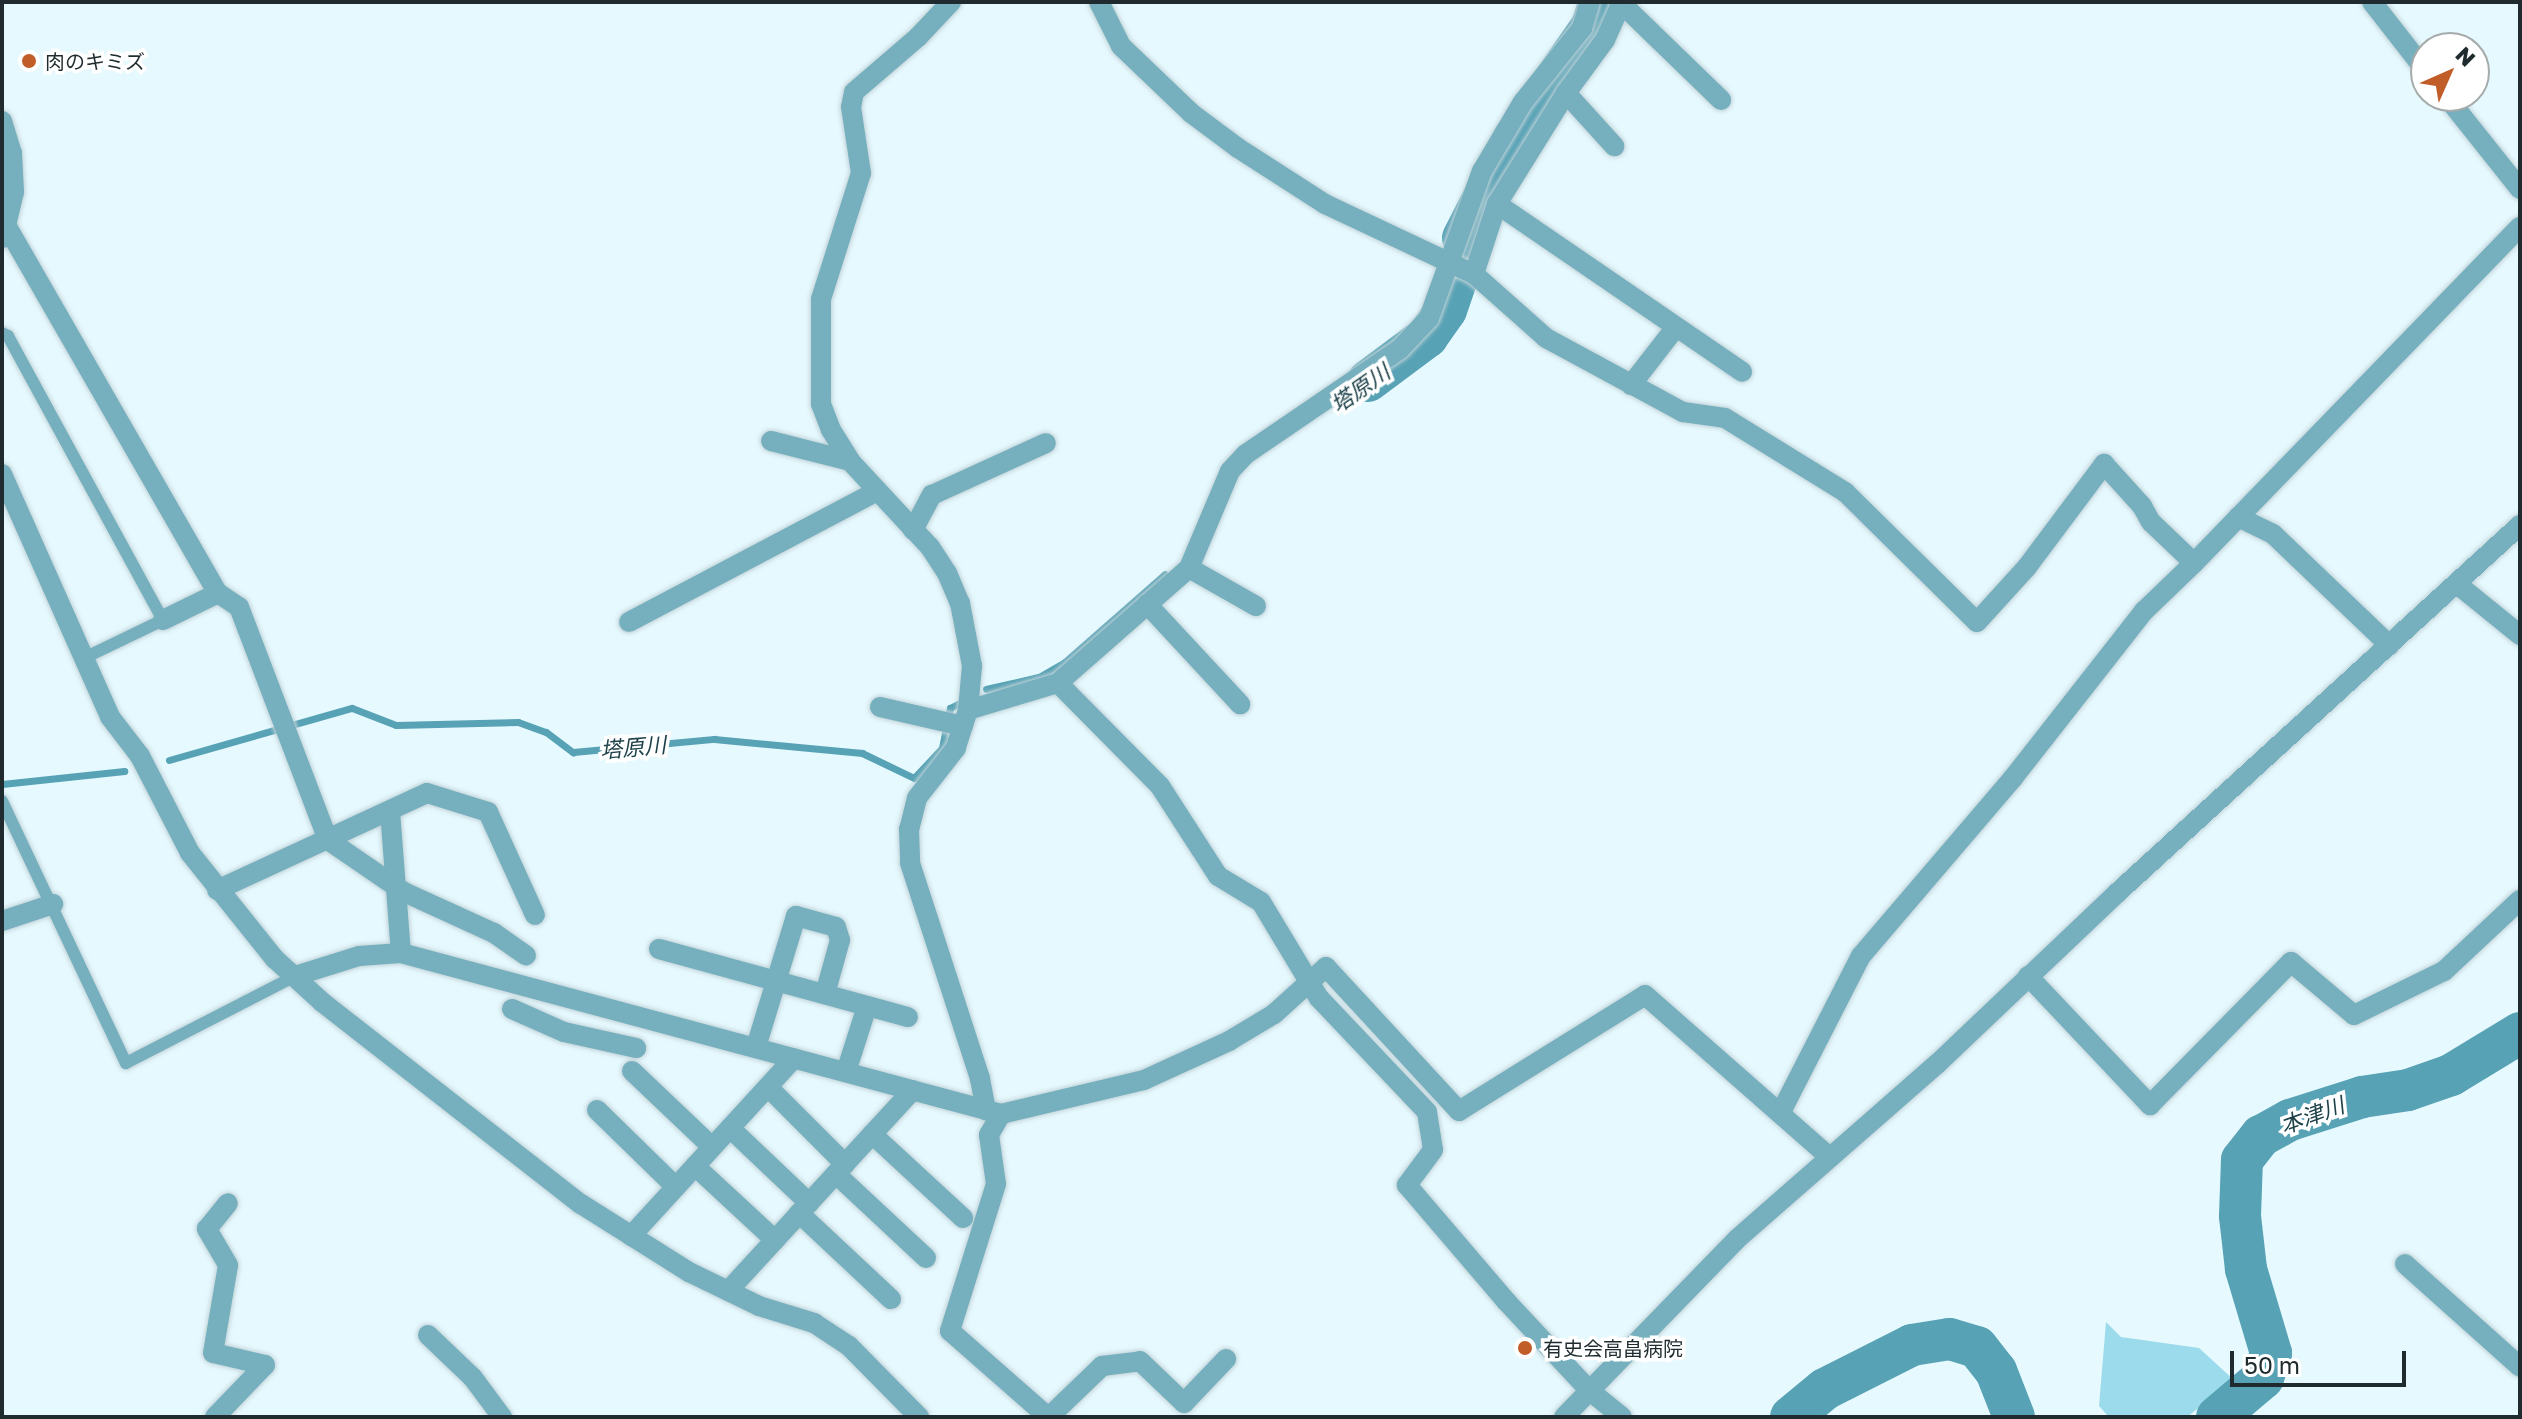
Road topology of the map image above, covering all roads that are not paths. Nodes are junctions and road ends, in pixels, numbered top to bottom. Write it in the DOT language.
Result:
graph roads {
  1 [pos="951,2"];
  2 [pos="1099,2"];
  3 [pos="1590,2"];
  4 [pos="2372,2"];
  5 [pos="1622,3"];
  6 [pos="2410,51"];
  7 [pos="1566,93"];
  8 [pos="1721,100"];
  9 [pos="2459,112"];
  10 [pos="2,121"];
  11 [pos="1614,146"];
  12 [pos="2520,189"];
  13 [pos="1497,204"];
  14 [pos="2520,227"];
  15 [pos="4,235"];
  16 [pos="1447,259"];
  17 [pos="1474,274"];
  18 [pos="1676,327"];
  19 [pos="2,333"];
  20 [pos="1742,372"];
  21 [pos="1631,385"];
  22 [pos="771,441"];
  23 [pos="1046,443"];
  24 [pos="850,461"];
  25 [pos="2,474"];
  26 [pos="876,492"];
  27 [pos="2238,517"];
  28 [pos="2520,525"];
  29 [pos="913,530"];
  30 [pos="2194,563"];
  31 [pos="1189,568"];
  32 [pos="2457,584"];
  33 [pos="218,593"];
  34 [pos="1147,604"];
  35 [pos="1256,606"];
  36 [pos="163,620"];
  37 [pos="629,622"];
  38 [pos="2520,635"];
  39 [pos="2389,645"];
  40 [pos="86,657"];
  41 [pos="1058,683"];
  42 [pos="1240,704"];
  43 [pos="880,707"];
  44 [pos="964,721"];
  45 [pos="2,801"];
  46 [pos="390,811"];
  47 [pos="328,840"];
  48 [pos="396,886"];
  49 [pos="217,890"];
  50 [pos="2520,900"];
  51 [pos="53,904"];
  52 [pos="535,915"];
  53 [pos="2,921"];
  54 [pos="659,949"];
  55 [pos="401,953"];
  56 [pos="526,955"];
  57 [pos="295,976"];
  58 [pos="2028,976"];
  59 [pos="776,981"];
  60 [pos="1309,981"];
  61 [pos="825,994"];
  62 [pos="867,1006"];
  63 [pos="512,1009"];
  64 [pos="908,1017"];
  65 [pos="756,1047"];
  66 [pos="636,1048"];
  67 [pos="794,1058"];
  68 [pos="632,1071"];
  69 [pos="846,1072"];
  70 [pos="768,1087"];
  71 [pos="913,1090"];
  72 [pos="597,1110"];
  73 [pos="994,1112"];
  74 [pos="1781,1112"];
  75 [pos="730,1128"];
  76 [pos="872,1134"];
  77 [pos="712,1147"];
  78 [pos="1828,1156"];
  79 [pos="695,1166"];
  80 [pos="840,1169"];
  81 [pos="676,1187"];
  82 [pos="228,1203"];
  83 [pos="804,1208"];
  84 [pos="963,1218"];
  85 [pos="631,1236"];
  86 [pos="775,1240"];
  87 [pos="926,1258"];
  88 [pos="2405,1264"];
  89 [pos="728,1291"];
  90 [pos="891,1299"];
  91 [pos="428,1335"];
  92 [pos="1226,1359"];
  93 [pos="2520,1367"];
  94 [pos="1590,1391"];
  95 [pos="215,1417"];
  96 [pos="502,1417"];
  97 [pos="919,1417"];
  98 [pos="1048,1417"];
  99 [pos="1564,1417"];
  100 [pos="1622,1417"];
  1 -- 24 [label="street"];
  2 -- 16 [label="street"];
  3 -- 16 [label="street"];
  4 -- 6 [label="street"];
  5 -- 7 [label="street"];
  5 -- 8 [label="street"];
  7 -- 11 [label="street"];
  7 -- 13 [label="street"];
  9 -- 12 [label="street"];
  10 -- 15 [label="street"];
  13 -- 17 [label="street"];
  13 -- 18 [label="street"];
  14 -- 27 [label="street"];
  15 -- 33 [label="street"];
  16 -- 17 [label="street"];
  16 -- 31 [label="street"];
  17 -- 21 [label="street"];
  18 -- 20 [label="street"];
  18 -- 21 [label="street"];
  19 -- 36 [label="lane"];
  21 -- 30 [label="street"];
  22 -- 24 [label="street"];
  23 -- 29 [label="street"];
  24 -- 26 [label="street"];
  25 -- 40 [label="street"];
  26 -- 29 [label="street"];
  26 -- 37 [label="street"];
  27 -- 30 [label="street"];
  27 -- 39 [label="street"];
  28 -- 32 [label="street"];
  29 -- 44 [label="street"];
  30 -- 74 [label="street"];
  31 -- 34 [label="street"];
  31 -- 35 [label="street"];
  32 -- 38 [label="street"];
  32 -- 39 [label="street"];
  33 -- 36 [label="street"];
  33 -- 47 [label="street"];
  34 -- 41 [label="street"];
  34 -- 42 [label="street"];
  36 -- 40 [label="lane"];
  39 -- 58 [label="street"];
  40 -- 49 [label="street"];
  41 -- 44 [label="street"];
  41 -- 60 [label="street"];
  43 -- 44 [label="street"];
  44 -- 73 [label="street"];
  45 -- 51 [label="lane"];
  46 -- 47 [label="street"];
  46 -- 48 [label="street"];
  46 -- 52 [label="street"];
  47 -- 48 [label="street"];
  47 -- 49 [label="street"];
  48 -- 55 [label="street"];
  48 -- 56 [label="street"];
  49 -- 57 [label="street"];
  50 -- 58 [label="street"];
  51 -- 53 [label="street"];
  51 -- 57 [label="lane"];
  54 -- 59 [label="street"];
  55 -- 57 [label="street"];
  55 -- 65 [label="street"];
  57 -- 85 [label="street"];
  58 -- 78 [label="street"];
  59 -- 61 [label="street"];
  59 -- 61 [label="street"];
  59 -- 65 [label="street"];
  60 -- 73 [label="street"];
  60 -- 74 [label="street"];
  60 -- 94 [label="street"];
  61 -- 62 [label="street"];
  62 -- 64 [label="street"];
  62 -- 69 [label="street"];
  63 -- 66 [label="street"];
  65 -- 67 [label="street"];
  67 -- 69 [label="street"];
  67 -- 70 [label="street"];
  68 -- 77 [label="street"];
  69 -- 71 [label="street"];
  70 -- 75 [label="street"];
  70 -- 80 [label="street"];
  71 -- 73 [label="street"];
  71 -- 76 [label="street"];
  72 -- 81 [label="street"];
  73 -- 98 [label="street"];
  74 -- 78 [label="street"];
  75 -- 77 [label="street"];
  75 -- 83 [label="street"];
  76 -- 80 [label="street"];
  76 -- 84 [label="street"];
  77 -- 79 [label="street"];
  78 -- 94 [label="street"];
  79 -- 81 [label="street"];
  79 -- 86 [label="street"];
  80 -- 83 [label="street"];
  80 -- 87 [label="street"];
  81 -- 85 [label="street"];
  82 -- 95 [label="street"];
  83 -- 86 [label="street"];
  83 -- 90 [label="street"];
  85 -- 89 [label="street"];
  86 -- 89 [label="street"];
  88 -- 93 [label="street"];
  89 -- 97 [label="street"];
  91 -- 96 [label="street"];
  92 -- 98 [label="street"];
  94 -- 99 [label="street"];
  94 -- 100 [label="street"];
}
